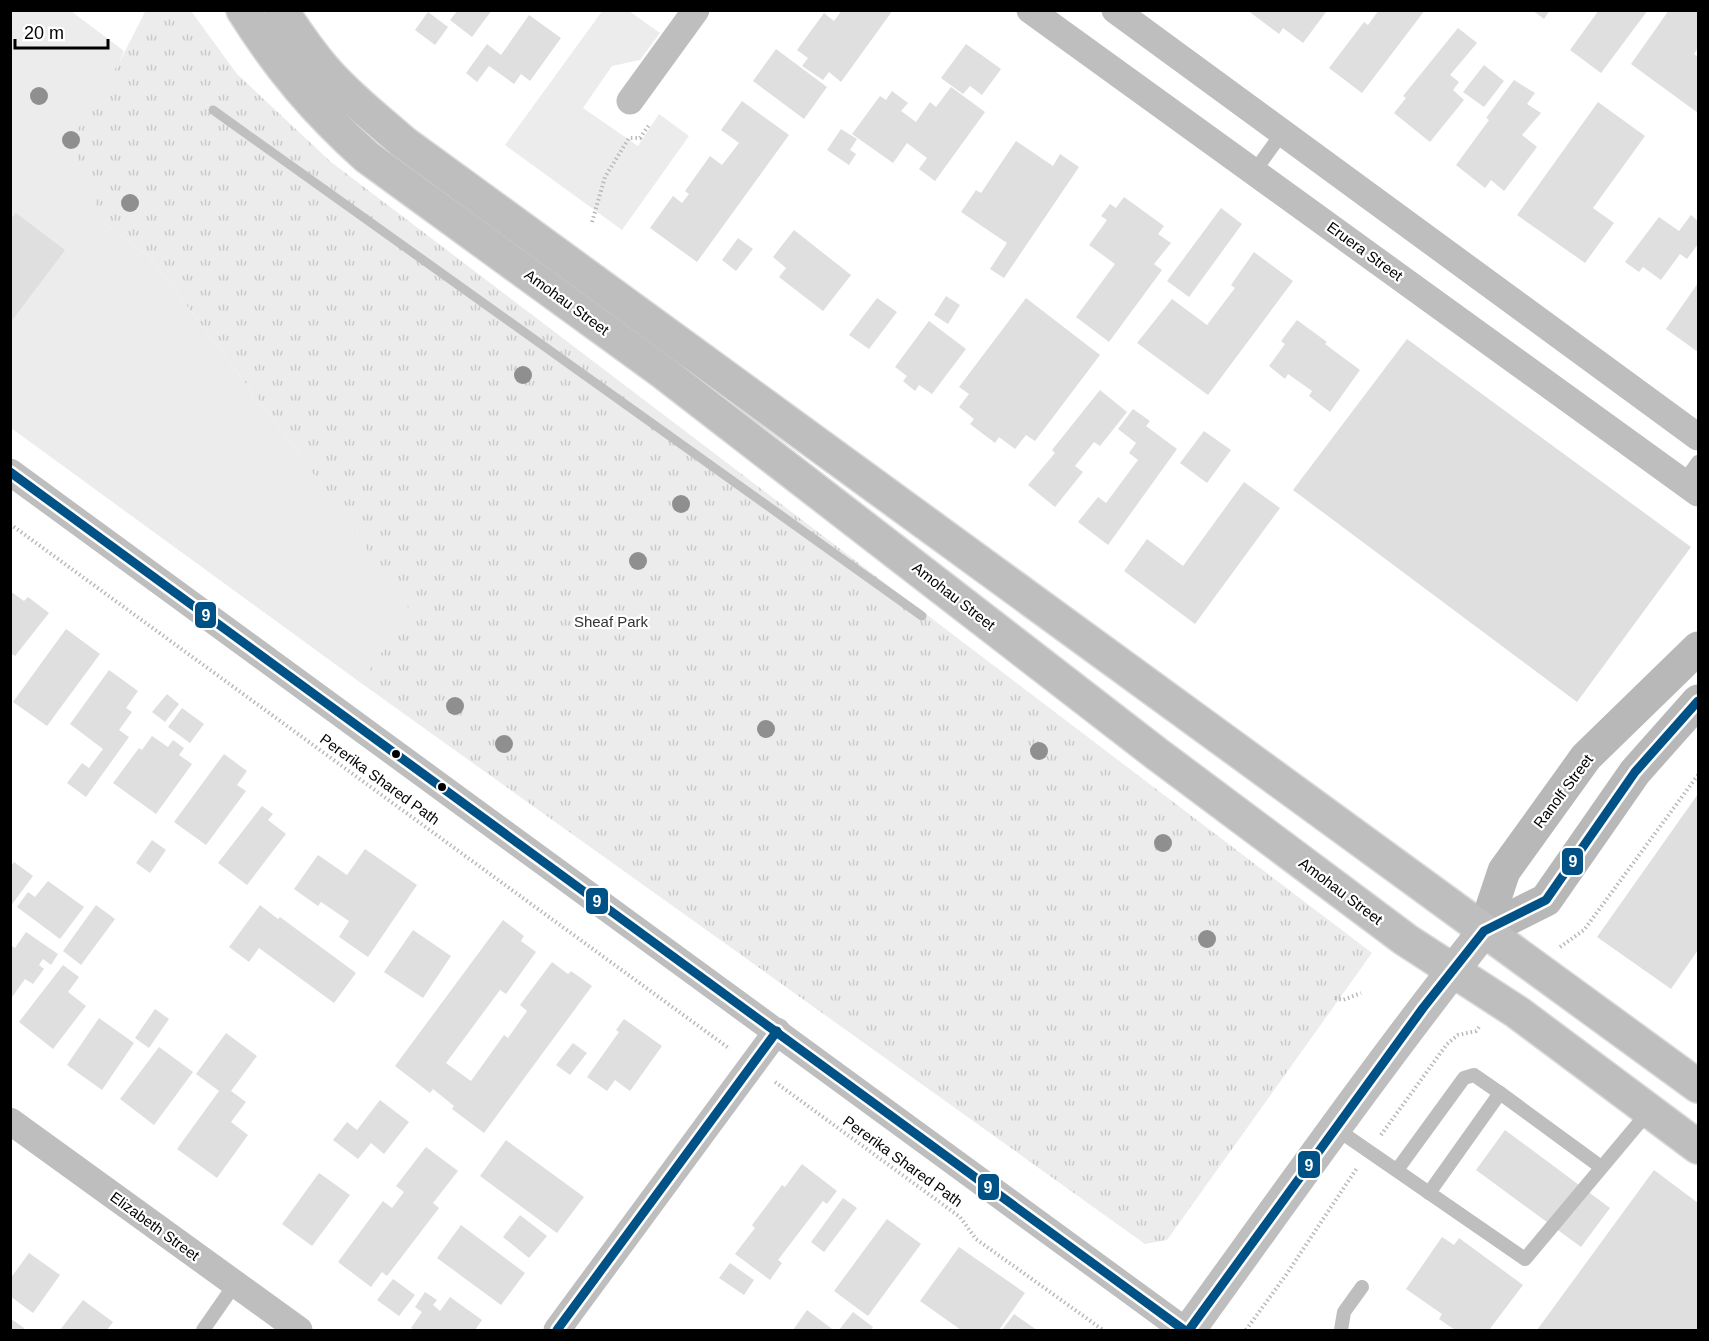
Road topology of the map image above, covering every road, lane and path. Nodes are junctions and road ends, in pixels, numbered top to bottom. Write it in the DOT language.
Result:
graph roads {
  1 [pos="243,10"];
  2 [pos="281,10"];
  3 [pos="696,10"];
  4 [pos="1030,10"];
  5 [pos="1115,10"];
  6 [pos="630,101"];
  7 [pos="1282,133"];
  8 [pos="629,138"];
  9 [pos="1254,172"];
  10 [pos="592,222"];
  11 [pos="1698,437"];
  12 [pos="10,472"];
  13 [pos="1694,479"];
  14 [pos="10,524"];
  15 [pos="1698,648"];
  16 [pos="1698,700"];
  17 [pos="1187,714"];
  18 [pos="1157,754"];
  19 [pos="1698,775"];
  20 [pos="1484,931"];
  21 [pos="1556,950"];
  22 [pos="1453,970"];
  23 [pos="1361,993"];
  24 [pos="1335,998"];
  25 [pos="777,1031"];
  26 [pos="736,1054"];
  27 [pos="771,1079"];
  28 [pos="1698,1086"];
  29 [pos="1500,1093"];
  30 [pos="1649,1111"];
  31 [pos="10,1121"];
  32 [pos="1335,1128"];
  33 [pos="1698,1147"];
  34 [pos="1601,1167"];
  35 [pos="1398,1170"];
  36 [pos="1429,1193"];
  37 [pos="235,1284"];
  38 [pos="1362,1287"];
  39 [pos="203,1330"];
  40 [pos="299,1330"];
  41 [pos="557,1330"];
  42 [pos="1103,1330"];
  43 [pos="1184,1330"];
  44 [pos="1189,1330"];
  45 [pos="1341,1330"];
  1 -- 18 [label="main road, Amohau Street"];
  2 -- 17 [label="main road"];
  3 -- 6 [label="street"];
  4 -- 9 [label="street, Eruera Street"];
  5 -- 7 [label="street"];
  7 -- 9 [label="lane"];
  7 -- 11 [label="street"];
  8 -- 10 [label="path"];
  9 -- 13 [label="street, Eruera Street"];
  12 -- 25 [label="street"];
  14 -- 26 [label="path, Pererika Shared Path"];
  15 -- 20 [label="main road, Ranolf Street"];
  16 -- 20 [label="main road, Ranolf Street"];
  17 -- 18 [label="main road"];
  17 -- 20 [label="main road"];
  18 -- 22 [label="main road, Amohau Street"];
  19 -- 21 [label="path"];
  20 -- 22 [label="main road, Ranolf Street"];
  20 -- 28 [label="main road"];
  22 -- 30 [label="main road, Amohau Street"];
  22 -- 32 [label="main road, Ranolf Street"];
  23 -- 24 [label="path"];
  25 -- 41 [label="street"];
  25 -- 43 [label="street"];
  27 -- 42 [label="path, Pererika Shared Path"];
  29 -- 34 [label="lane"];
  29 -- 35 [label="lane"];
  29 -- 36 [label="lane"];
  30 -- 33 [label="main road, Amohau Street"];
  30 -- 34 [label="lane"];
  31 -- 37 [label="street, Elizabeth Street"];
  32 -- 35 [label="lane"];
  32 -- 44 [label="main road, Ranolf Street"];
  34 -- 36 [label="lane"];
  35 -- 36 [label="lane"];
  37 -- 39 [label="lane"];
  37 -- 40 [label="street, Elizabeth Street"];
  38 -- 45 [label="lane"];
}
